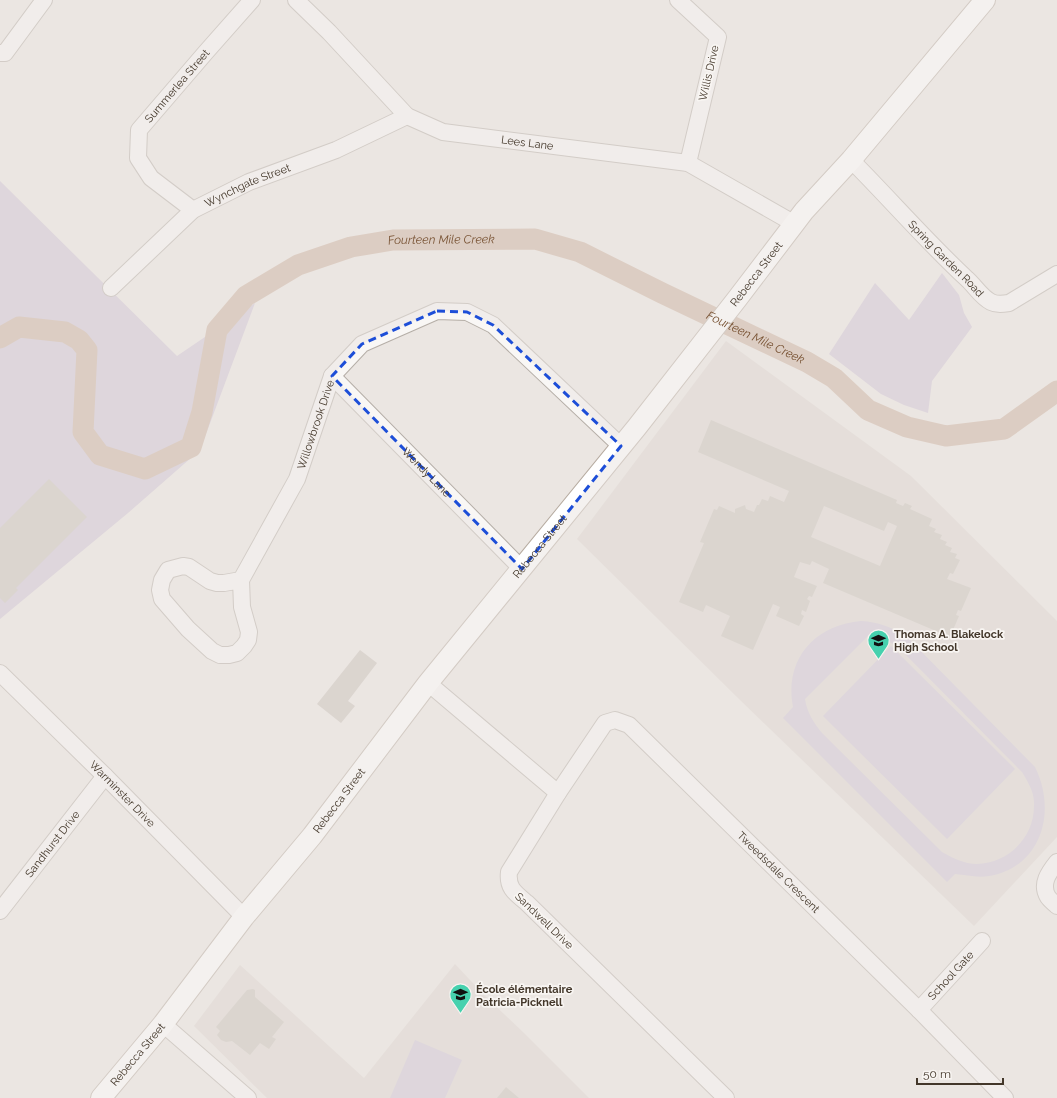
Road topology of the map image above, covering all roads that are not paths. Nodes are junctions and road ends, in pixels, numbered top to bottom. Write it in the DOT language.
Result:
graph roads {
  1 [pos="44,0"];
  2 [pos="252,0"];
  3 [pos="296,0"];
  4 [pos="678,0"];
  5 [pos="984,0"];
  6 [pos="0,53"];
  7 [pos="407,116"];
  8 [pos="851,160"];
  9 [pos="688,163"];
  10 [pos="193,210"];
  11 [pos="795,224"];
  12 [pos="1057,274"];
  13 [pos="111,288"];
  14 [pos="332,376"];
  15 [pos="621,446"];
  16 [pos="522,568"];
  17 [pos="241,580"];
  18 [pos="0,672"];
  19 [pos="428,683"];
  20 [pos="105,776"];
  21 [pos="558,794"];
  22 [pos="1057,862"];
  23 [pos="1057,906"];
  24 [pos="0,911"];
  25 [pos="244,916"];
  26 [pos="982,941"];
  27 [pos="919,1010"];
  28 [pos="164,1024"];
  29 [pos="101,1098"];
  30 [pos="248,1098"];
  31 [pos="726,1098"];
  32 [pos="1005,1098"];
  1 -- 6 [label="street"];
  2 -- 10 [label="street, Summerlea Street"];
  3 -- 7 [label="street, Lees Lane"];
  4 -- 9 [label="street, Willis Drive"];
  5 -- 8 [label="main road, Rebecca Street"];
  7 -- 9 [label="street, Lees Lane"];
  7 -- 10 [label="street, Wynchgate Street"];
  8 -- 11 [label="main road, Rebecca Street"];
  8 -- 12 [label="street, Spring Garden Road"];
  9 -- 11 [label="street, Lees Lane"];
  10 -- 13 [label="street, Wynchgate Street"];
  11 -- 15 [label="main road, Rebecca Street"];
  14 -- 15 [label="street, Willowbrook Drive"];
  14 -- 16 [label="street, Wendy Lane"];
  14 -- 17 [label="street, Willowbrook Drive"];
  15 -- 16 [label="main road, Rebecca Street"];
  16 -- 19 [label="main road, Rebecca Street"];
  17 -- 17 [label="street"];
  18 -- 20 [label="street, Warminster Drive"];
  19 -- 21 [label="street"];
  19 -- 25 [label="main road, Rebecca Street"];
  20 -- 24 [label="street, Sandhurst Drive"];
  20 -- 25 [label="street, Warminster Drive"];
  21 -- 27 [label="street, Tweedsdale Crescent"];
  21 -- 31 [label="street, Sandwell Drive"];
  22 -- 23 [label="street"];
  25 -- 28 [label="main road, Rebecca Street"];
  26 -- 27 [label="street, School Gate"];
  27 -- 32 [label="street, Tweedsdale Crescent"];
  28 -- 29 [label="main road, Rebecca Street"];
  28 -- 30 [label="street"];
}
